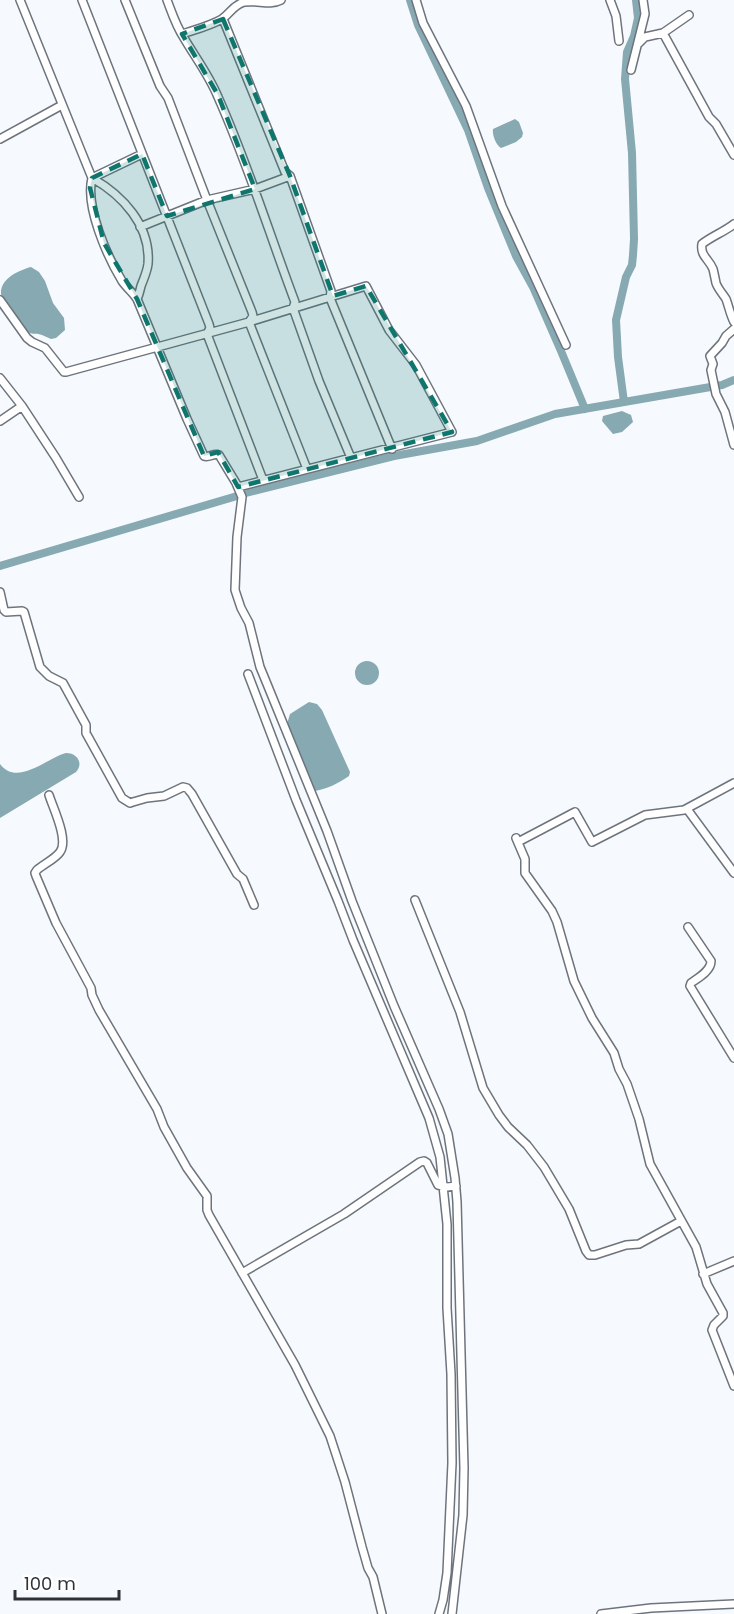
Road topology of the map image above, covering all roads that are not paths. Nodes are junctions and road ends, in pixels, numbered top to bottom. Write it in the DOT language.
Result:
graph roads {
  1 [pos="20,0"];
  2 [pos="91,0"];
  3 [pos="125,0"];
  4 [pos="167,0"];
  5 [pos="280,0"];
  6 [pos="416,0"];
  7 [pos="610,0"];
  8 [pos="643,0"];
  9 [pos="83,2"];
  10 [pos="690,15"];
  11 [pos="223,19"];
  12 [pos="663,33"];
  13 [pos="182,34"];
  14 [pos="620,41"];
  15 [pos="639,43"];
  16 [pos="631,70"];
  17 [pos="62,105"];
  18 [pos="0,139"];
  19 [pos="142,154"];
  20 [pos="734,155"];
  21 [pos="290,176"];
  22 [pos="92,178"];
  23 [pos="255,189"];
  24 [pos="207,200"];
  25 [pos="167,216"];
  26 [pos="734,224"];
  27 [pos="140,227"];
  28 [pos="330,298"];
  29 [pos="137,299"];
  30 [pos="0,300"];
  31 [pos="293,308"];
  32 [pos="249,322"];
  33 [pos="734,322"];
  34 [pos="734,330"];
  35 [pos="207,334"];
  36 [pos="566,345"];
  37 [pos="156,346"];
  38 [pos="0,378"];
  39 [pos="22,406"];
  40 [pos="0,421"];
  41 [pos="734,445"];
  42 [pos="392,448"];
  43 [pos="351,458"];
  44 [pos="307,469"];
  45 [pos="263,480"];
  46 [pos="238,487"];
  47 [pos="79,497"];
  48 [pos="0,592"];
  49 [pos="248,674"];
  50 [pos="734,783"];
  51 [pos="49,795"];
  52 [pos="687,809"];
  53 [pos="734,873"];
  54 [pos="415,900"];
  55 [pos="254,905"];
  56 [pos="688,927"];
  57 [pos="734,1058"];
  58 [pos="456,1186"];
  59 [pos="444,1187"];
  60 [pos="681,1221"];
  61 [pos="734,1261"];
  62 [pos="242,1273"];
  63 [pos="704,1274"];
  64 [pos="734,1386"];
  65 [pos="734,1604"];
  66 [pos="382,1614"];
  67 [pos="439,1614"];
  68 [pos="452,1614"];
  69 [pos="601,1614"];
  1 -- 17 [label="street"];
  2 -- 9 [label="street"];
  3 -- 24 [label="street"];
  4 -- 13 [label="street"];
  5 -- 11 [label="street"];
  6 -- 36 [label="street"];
  7 -- 14 [label="street"];
  8 -- 15 [label="street"];
  9 -- 19 [label="street"];
  10 -- 12 [label="street"];
  11 -- 13 [label="street"];
  11 -- 21 [label="street"];
  12 -- 15 [label="street"];
  12 -- 20 [label="street"];
  13 -- 23 [label="street"];
  15 -- 16 [label="street"];
  17 -- 18 [label="street"];
  17 -- 22 [label="street"];
  19 -- 22 [label="street"];
  19 -- 25 [label="street"];
  21 -- 23 [label="street"];
  21 -- 28 [label="street"];
  22 -- 27 [label="street"];
  22 -- 29 [label="street"];
  23 -- 24 [label="street"];
  23 -- 31 [label="street"];
  24 -- 25 [label="street"];
  24 -- 32 [label="street"];
  25 -- 27 [label="street"];
  25 -- 35 [label="street"];
  26 -- 33 [label="street"];
  27 -- 29 [label="street"];
  28 -- 31 [label="street"];
  28 -- 42 [label="street"];
  28 -- 42 [label="street"];
  29 -- 37 [label="street"];
  30 -- 37 [label="street"];
  31 -- 32 [label="street"];
  31 -- 43 [label="street"];
  32 -- 35 [label="street"];
  32 -- 44 [label="street"];
  34 -- 41 [label="street"];
  35 -- 37 [label="street"];
  35 -- 45 [label="street"];
  37 -- 46 [label="street"];
  38 -- 39 [label="street"];
  39 -- 40 [label="street"];
  39 -- 47 [label="street"];
  42 -- 43 [label="street"];
  43 -- 44 [label="street"];
  44 -- 45 [label="street"];
  45 -- 46 [label="street"];
  46 -- 58 [label="street"];
  48 -- 55 [label="street"];
  49 -- 59 [label="street"];
  50 -- 52 [label="street"];
  51 -- 62 [label="street"];
  52 -- 53 [label="street"];
  52 -- 60 [label="street"];
  54 -- 60 [label="street"];
  56 -- 57 [label="street"];
  58 -- 59 [label="street"];
  58 -- 68 [label="street"];
  59 -- 62 [label="street"];
  59 -- 67 [label="street"];
  60 -- 63 [label="street"];
  61 -- 63 [label="street"];
  62 -- 66 [label="street"];
  63 -- 64 [label="street"];
  65 -- 69 [label="street"];
}
